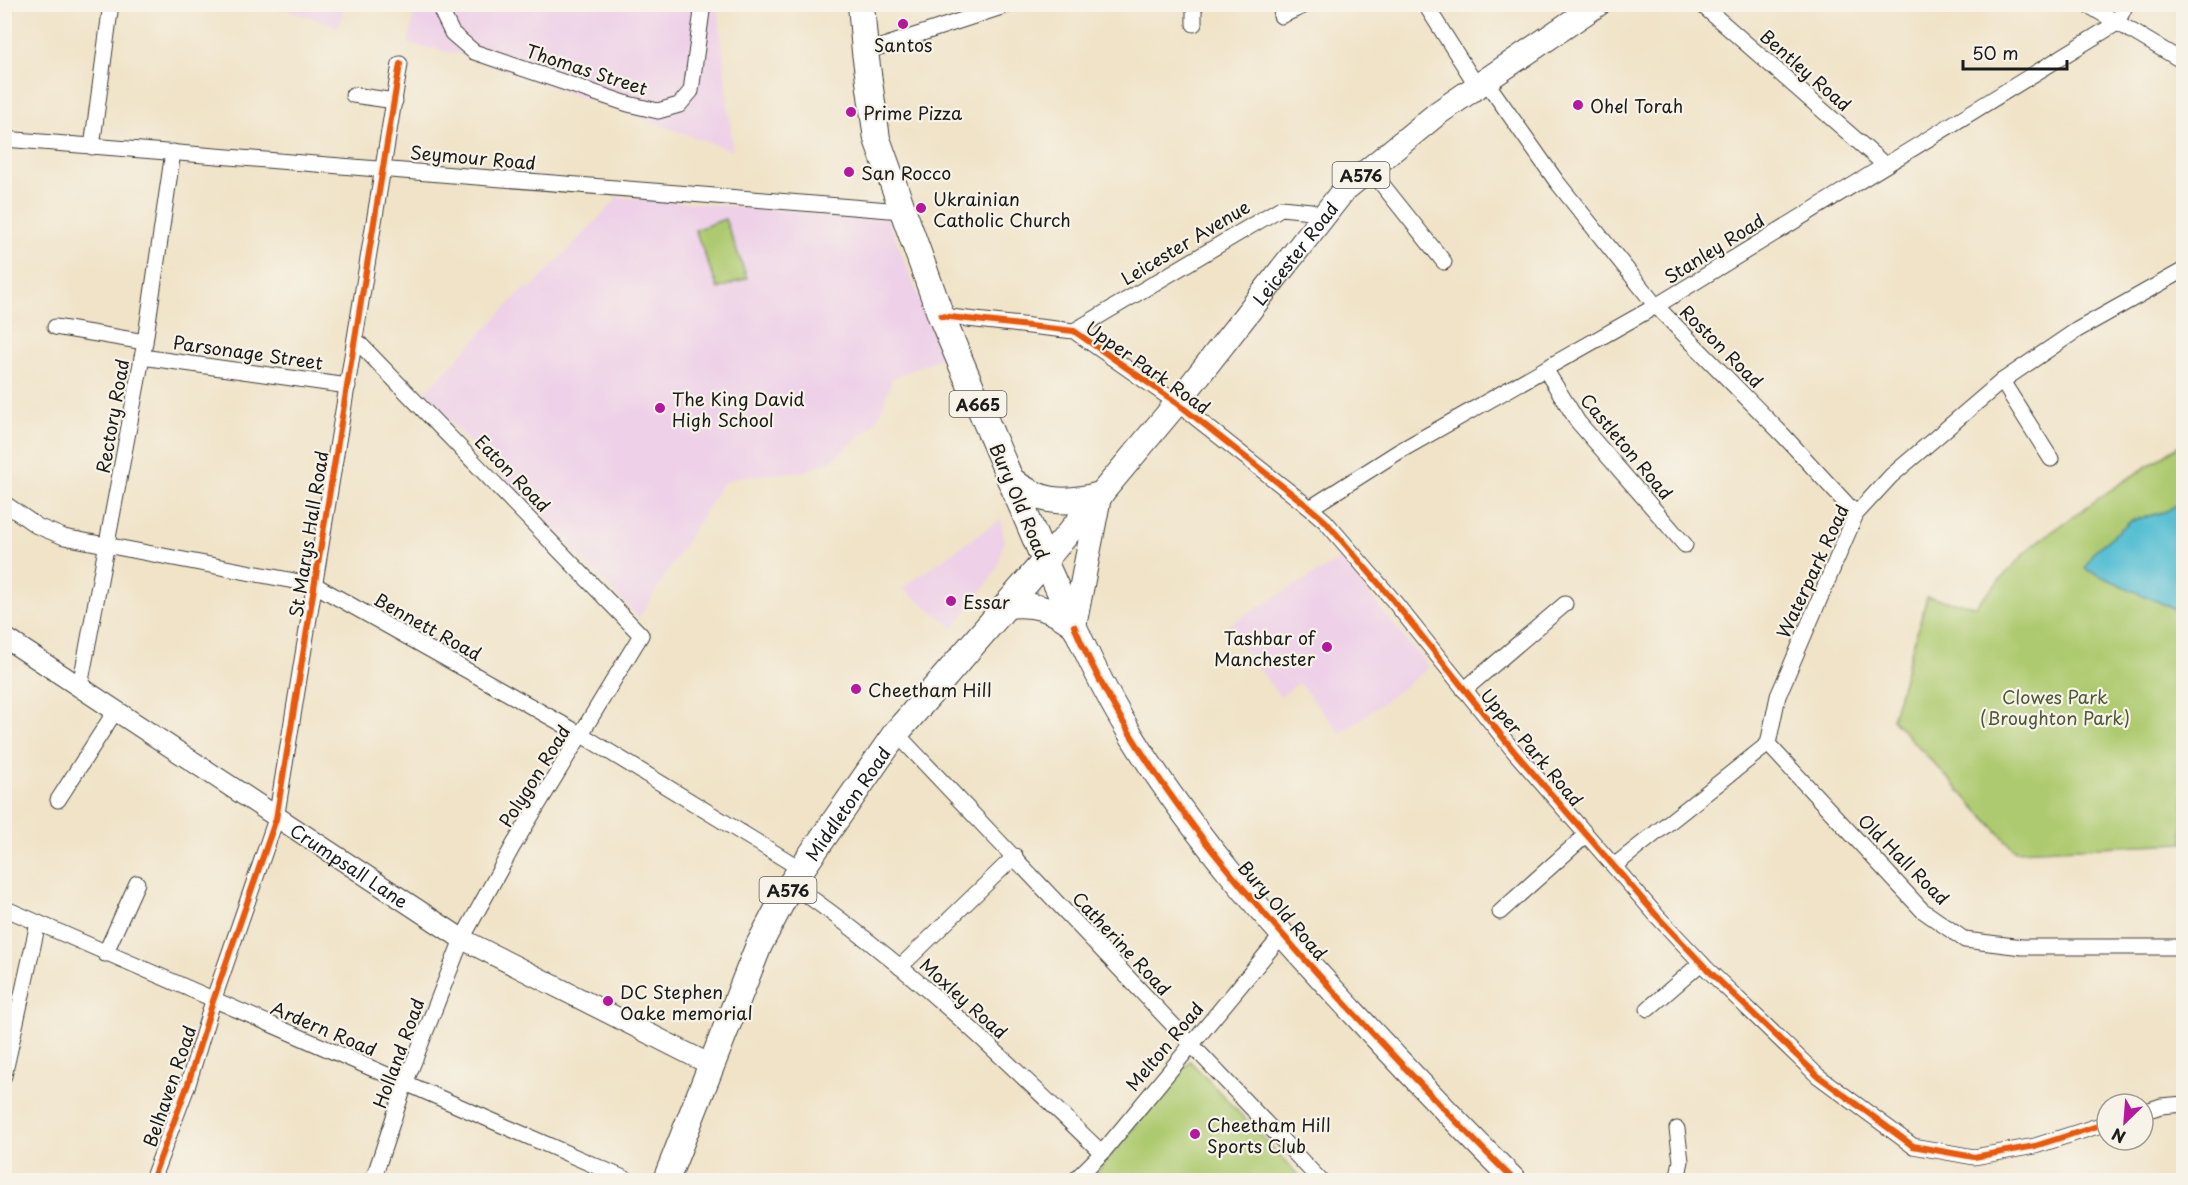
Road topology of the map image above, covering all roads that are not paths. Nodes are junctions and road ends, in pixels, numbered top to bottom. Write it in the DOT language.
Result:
graph roads {
  1 [pos="5,4"];
  2 [pos="111,4"];
  3 [pos="438,4"];
  4 [pos="703,4"];
  5 [pos="861,4"];
  6 [pos="1011,4"];
  7 [pos="1197,4"];
  8 [pos="1308,4"];
  9 [pos="1425,4"];
  10 [pos="1598,4"];
  11 [pos="1701,4"];
  12 [pos="2086,4"];
  13 [pos="2126,4"];
  14 [pos="4,10"];
  15 [pos="1281,16"];
  16 [pos="2117,23"];
  17 [pos="1194,24"];
  18 [pos="865,52"];
  19 [pos="2184,62"];
  20 [pos="400,64"];
  21 [pos="1481,83"];
  22 [pos="353,95"];
  23 [pos="394,101"];
  24 [pos="4,139"];
  25 [pos="92,147"];
  26 [pos="173,152"];
  27 [pos="1885,165"];
  28 [pos="1368,168"];
  29 [pos="384,169"];
  30 [pos="902,211"];
  31 [pos="1320,219"];
  32 [pos="1444,262"];
  33 [pos="2183,271"];
  34 [pos="1656,306"];
  35 [pos="941,316"];
  36 [pos="55,327"];
  37 [pos="1074,331"];
  38 [pos="356,340"];
  39 [pos="144,350"];
  40 [pos="1545,369"];
  41 [pos="2002,381"];
  42 [pos="348,386"];
  43 [pos="1177,403"];
  44 [pos="2051,459"];
  45 [pos="1010,479"];
  46 [pos="1100,495"];
  47 [pos="4,503"];
  48 [pos="1310,508"];
  49 [pos="1856,514"];
  50 [pos="1685,545"];
  51 [pos="108,547"];
  52 [pos="1046,561"];
  53 [pos="315,585"];
  54 [pos="1565,604"];
  55 [pos="1008,606"];
  56 [pos="1074,626"];
  57 [pos="641,635"];
  58 [pos="4,637"];
  59 [pos="80,686"];
  60 [pos="1464,690"];
  61 [pos="116,710"];
  62 [pos="896,733"];
  63 [pos="582,735"];
  64 [pos="1768,744"];
  65 [pos="58,800"];
  66 [pos="276,819"];
  67 [pos="1586,835"];
  68 [pos="1015,856"];
  69 [pos="1614,866"];
  70 [pos="796,877"];
  71 [pos="136,883"];
  72 [pos="4,908"];
  73 [pos="1500,912"];
  74 [pos="38,922"];
  75 [pos="1282,935"];
  76 [pos="462,939"];
  77 [pos="2184,947"];
  78 [pos="105,954"];
  79 [pos="1701,963"];
  80 [pos="900,967"];
  81 [pos="213,1001"];
  82 [pos="1648,1009"];
  83 [pos="1190,1044"];
  84 [pos="711,1065"];
  85 [pos="4,1076"];
  86 [pos="405,1084"];
  87 [pos="2184,1104"];
  88 [pos="2155,1108"];
  89 [pos="2095,1127"];
  90 [pos="1677,1129"];
  91 [pos="1102,1153"];
  92 [pos="152,1180"];
  93 [pos="373,1180"];
  94 [pos="628,1180"];
  95 [pos="666,1180"];
  96 [pos="1075,1180"];
  97 [pos="1320,1180"];
  98 [pos="1514,1180"];
  99 [pos="1677,1180"];
  1 -- 14 [label="street"];
  2 -- 25 [label="street"];
  3 -- 4 [label="street, Thomas Street"];
  5 -- 18 [label="highway, Bury Old Road / A665"];
  6 -- 18 [label="street"];
  7 -- 17 [label="street"];
  8 -- 15 [label="street"];
  9 -- 21 [label="street, Roston Road"];
  10 -- 21 [label="main road, Leicester Road / A576"];
  11 -- 27 [label="street, Bentley Road"];
  12 -- 16 [label="street"];
  13 -- 16 [label="street"];
  16 -- 19 [label="street"];
  16 -- 27 [label="street, Stanley Road"];
  18 -- 30 [label="highway, Bury Old Road / A665"];
  20 -- 23 [label="street, St Marys Hall Road"];
  21 -- 28 [label="main road, Leicester Road / A576"];
  21 -- 34 [label="street, Roston Road"];
  22 -- 23 [label="street"];
  23 -- 29 [label="street, St Marys Hall Road"];
  24 -- 25 [label="street, Seymour Road"];
  25 -- 26 [label="street, Seymour Road"];
  26 -- 29 [label="street, Seymour Road"];
  26 -- 39 [label="street, Rectory Road"];
  27 -- 34 [label="street, Stanley Road"];
  28 -- 31 [label="main road, Leicester Road / A576"];
  28 -- 32 [label="street"];
  29 -- 30 [label="street, Seymour Road"];
  29 -- 38 [label="street, St Marys Hall Road"];
  30 -- 35 [label="highway, Bury Old Road / A665"];
  31 -- 37 [label="street, Leicester Avenue"];
  31 -- 43 [label="main road, Leicester Road / A576"];
  33 -- 41 [label="street, Waterpark Road"];
  34 -- 40 [label="street, Stanley Road"];
  34 -- 49 [label="street, Roston Road"];
  35 -- 37 [label="street, Upper Park Road"];
  35 -- 45 [label="highway, Bury Old Road / A665"];
  36 -- 39 [label="street, Parsonage Street"];
  37 -- 43 [label="street, Upper Park Road"];
  38 -- 42 [label="street, St Marys Hall Road"];
  38 -- 57 [label="street, Eaton Road"];
  39 -- 42 [label="street, Parsonage Street"];
  39 -- 51 [label="street, Rectory Road"];
  40 -- 48 [label="street, Stanley Road"];
  40 -- 50 [label="street, Castleton Road"];
  41 -- 44 [label="street"];
  41 -- 49 [label="street, Waterpark Road"];
  42 -- 53 [label="street, St Marys Hall Road"];
  43 -- 46 [label="main road, Leicester Road / A576"];
  43 -- 48 [label="street, Upper Park Road"];
  45 -- 46 [label="highway"];
  45 -- 52 [label="highway, Bury Old Road / A665"];
  46 -- 52 [label="main road, Leicester Road / A576"];
  46 -- 56 [label="main road"];
  47 -- 51 [label="street, Bennett Road"];
  48 -- 60 [label="street, Upper Park Road"];
  49 -- 64 [label="street, Waterpark Road"];
  51 -- 53 [label="street, Bennett Road"];
  51 -- 59 [label="street, Rectory Road"];
  52 -- 55 [label="highway, Middleton Road / A576"];
  52 -- 56 [label="main road, Bury Old Road / A665"];
  53 -- 63 [label="street, Bennett Road"];
  53 -- 66 [label="street, St Marys Hall Road"];
  54 -- 60 [label="street"];
  55 -- 56 [label="main road"];
  55 -- 62 [label="highway, Middleton Road / A576"];
  56 -- 75 [label="main road, Bury Old Road / A665"];
  57 -- 63 [label="street, Polygon Road"];
  58 -- 59 [label="street, Crumpsall Lane"];
  59 -- 61 [label="street, Crumpsall Lane"];
  60 -- 67 [label="street, Upper Park Road"];
  61 -- 65 [label="street"];
  61 -- 66 [label="street, Crumpsall Lane"];
  62 -- 68 [label="street, Catherine Road"];
  62 -- 70 [label="highway, Middleton Road / A576"];
  63 -- 70 [label="street, Bennett Road"];
  63 -- 76 [label="street, Polygon Road"];
  64 -- 69 [label="street"];
  64 -- 77 [label="street, Old Hall Road"];
  66 -- 76 [label="street, Crumpsall Lane"];
  66 -- 81 [label="street, St Marys Hall Road"];
  67 -- 69 [label="street, Upper Park Road"];
  67 -- 73 [label="street"];
  68 -- 80 [label="street"];
  68 -- 83 [label="street, Catherine Road"];
  69 -- 79 [label="street, Upper Park Road"];
  70 -- 80 [label="street, Moxley Road"];
  70 -- 84 [label="highway, Middleton Road / A576"];
  71 -- 78 [label="street"];
  72 -- 74 [label="street, Ardern Road"];
  74 -- 78 [label="street, Ardern Road"];
  74 -- 85 [label="street"];
  75 -- 83 [label="street, Melton Road"];
  75 -- 98 [label="main road, Bury Old Road / A665"];
  76 -- 84 [label="street, Crumpsall Lane"];
  76 -- 86 [label="street, Holland Road"];
  78 -- 81 [label="street, Ardern Road"];
  79 -- 82 [label="street"];
  79 -- 89 [label="street, Upper Park Road"];
  80 -- 91 [label="street, Moxley Road"];
  81 -- 86 [label="street, Ardern Road"];
  81 -- 92 [label="street, Belhaven Road"];
  83 -- 91 [label="street, Melton Road"];
  83 -- 97 [label="street, Catherine Road"];
  84 -- 95 [label="highway, Middleton Road / A576"];
  86 -- 93 [label="street, Holland Road"];
  86 -- 94 [label="street, Ardern Road"];
  87 -- 88 [label="street"];
  90 -- 99 [label="street"];
  91 -- 96 [label="street, Melton Road"];
}
